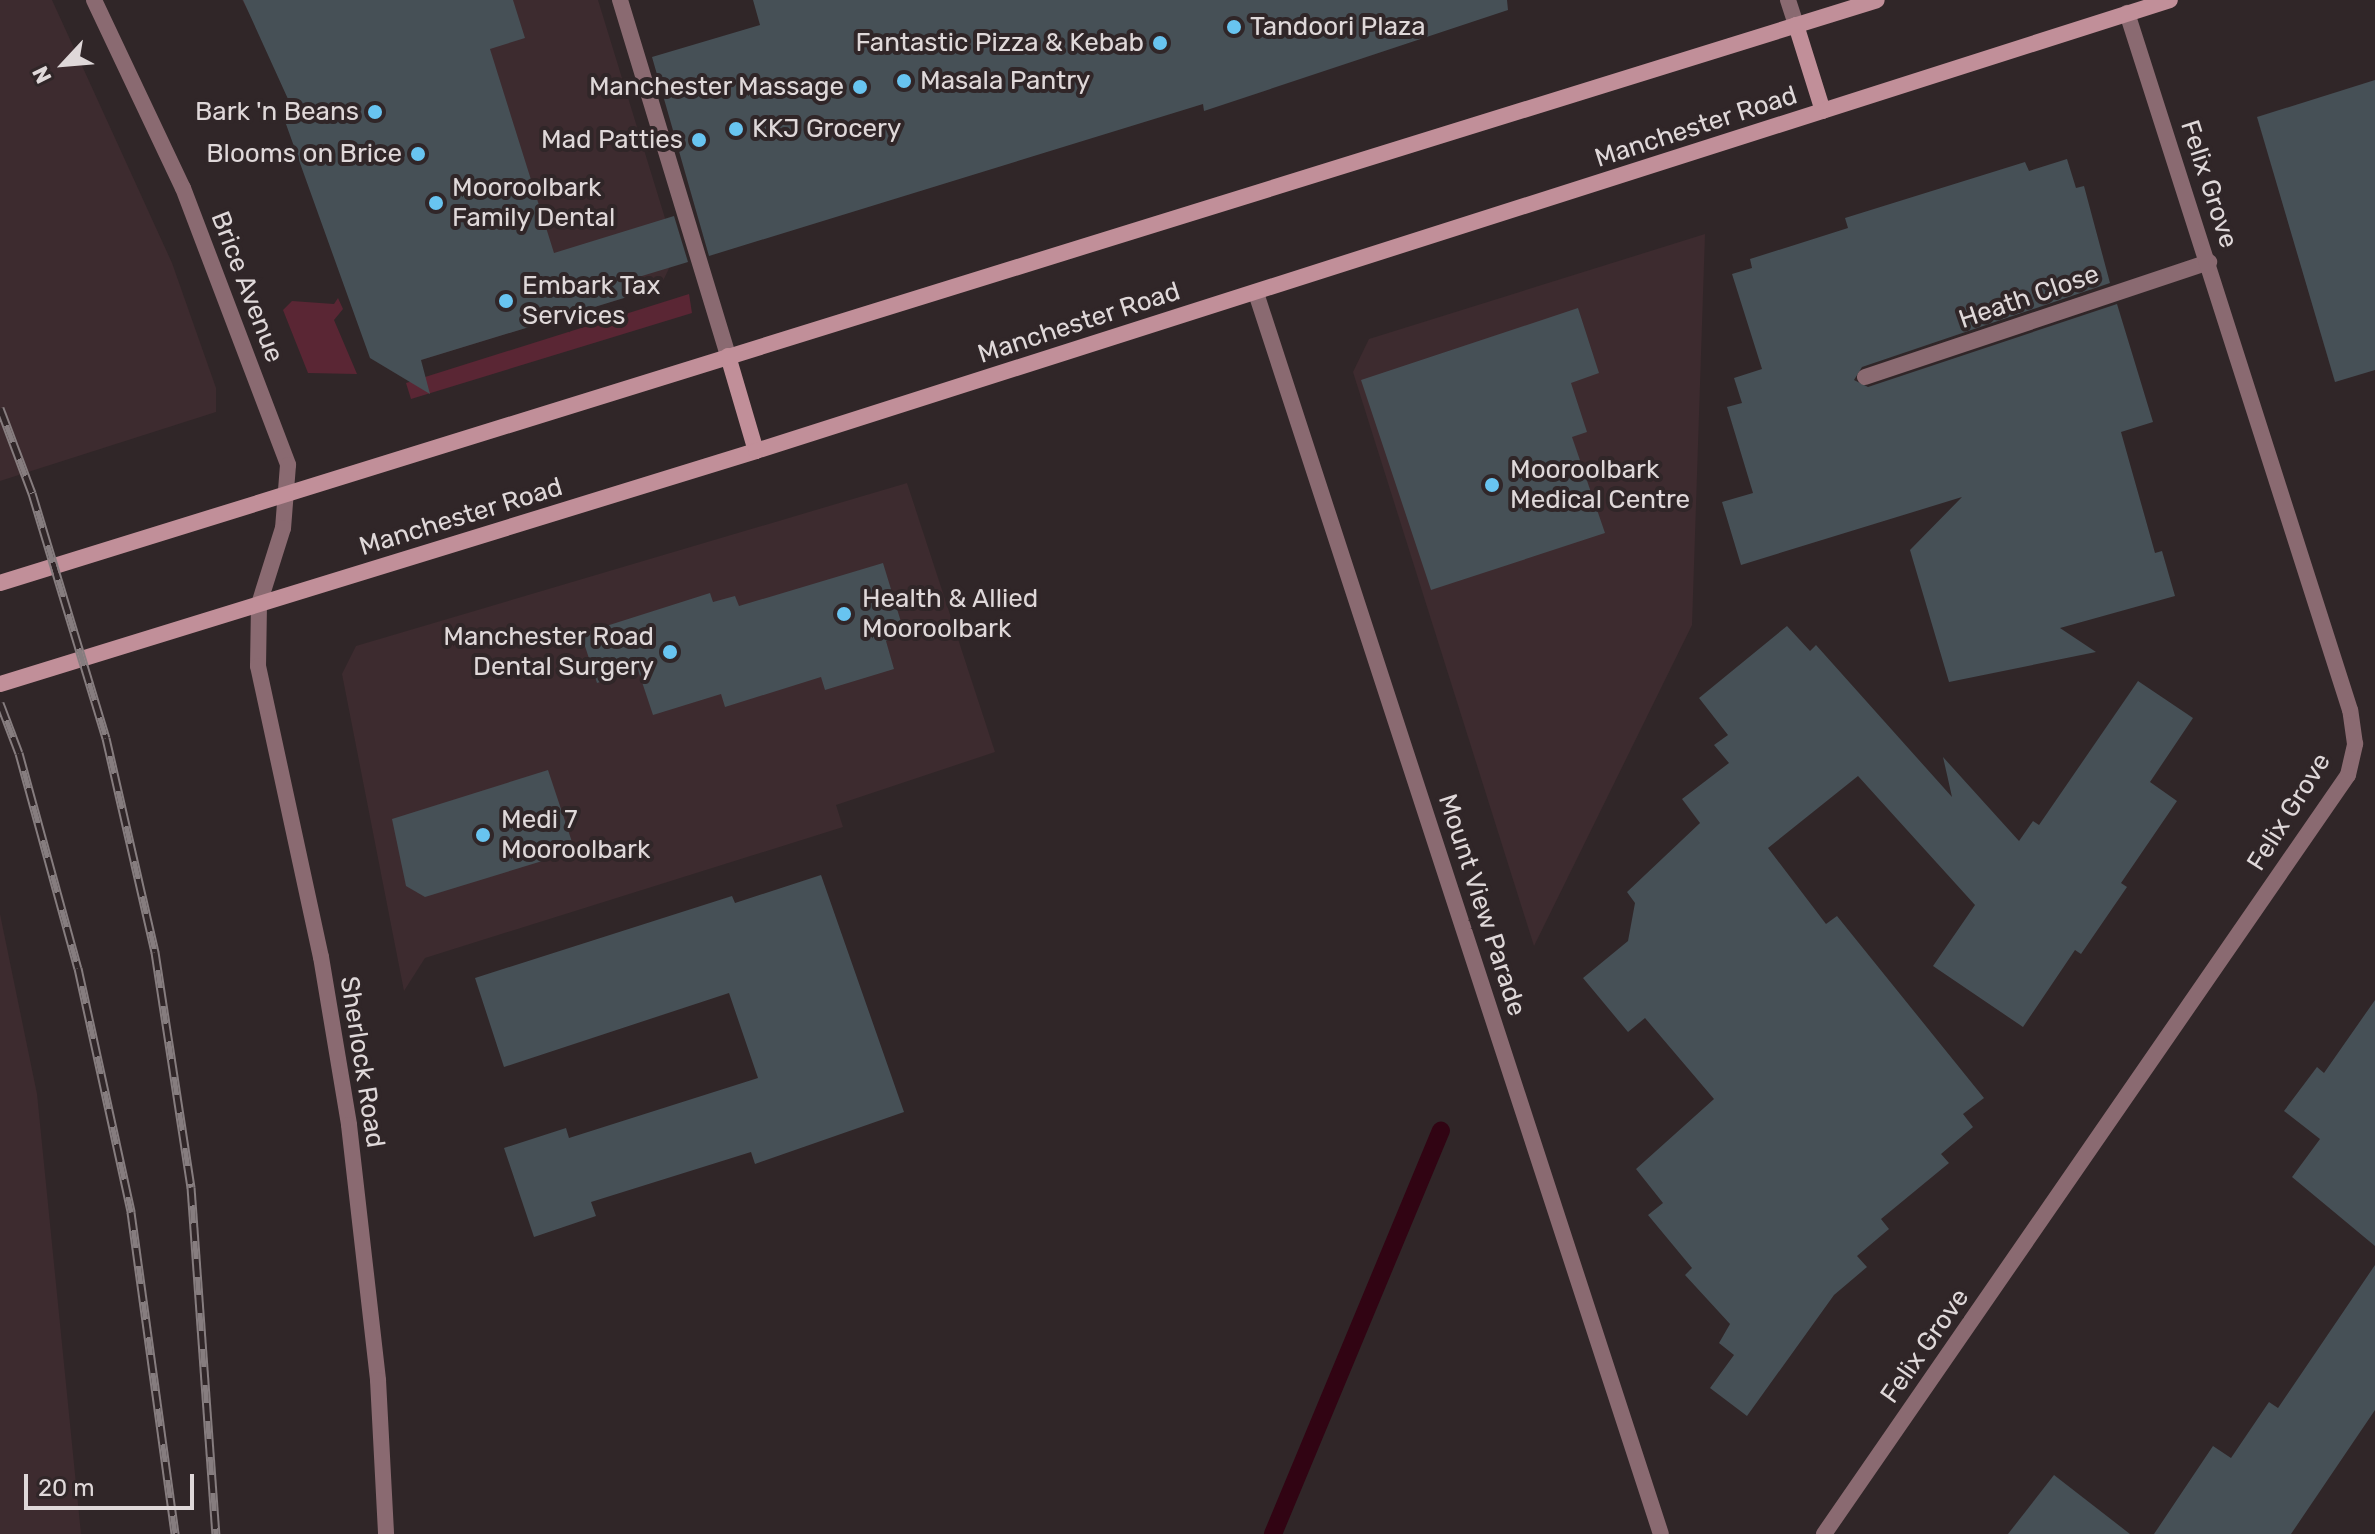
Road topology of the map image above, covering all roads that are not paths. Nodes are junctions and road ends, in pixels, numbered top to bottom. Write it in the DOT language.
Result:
graph roads {
  1 [pos="94,0"];
  2 [pos="620,0"];
  3 [pos="1788,0"];
  4 [pos="1877,0"];
  5 [pos="2170,0"];
  6 [pos="2127,13"];
  7 [pos="1796,25"];
  8 [pos="1823,111"];
  9 [pos="2209,262"];
  10 [pos="1256,293"];
  11 [pos="728,356"];
  12 [pos="1865,377"];
  13 [pos="756,451"];
  14 [pos="289,493"];
  15 [pos="0,583"];
  16 [pos="259,604"];
  17 [pos="0,684"];
  18 [pos="386,1534"];
  19 [pos="1661,1534"];
  20 [pos="1824,1534"];
  1 -- 14 [label="street, Brice Avenue"];
  2 -- 11 [label="street"];
  3 -- 7 [label="street"];
  4 -- 7 [label="main road"];
  5 -- 6 [label="main road, Manchester Road"];
  6 -- 8 [label="main road, Manchester Road"];
  6 -- 9 [label="street, Felix Grove"];
  7 -- 8 [label="main road"];
  7 -- 11 [label="main road"];
  8 -- 10 [label="main road, Manchester Road"];
  9 -- 12 [label="street, Heath Close"];
  9 -- 20 [label="street, Felix Grove"];
  10 -- 13 [label="main road, Manchester Road"];
  10 -- 19 [label="street, Mount View Parade"];
  11 -- 13 [label="main road"];
  11 -- 14 [label="main road"];
  13 -- 16 [label="main road, Manchester Road"];
  14 -- 15 [label="main road"];
  14 -- 16 [label="street, Brice Avenue"];
  16 -- 17 [label="main road, Manchester Road"];
  16 -- 18 [label="street, Sherlock Road"];
}
